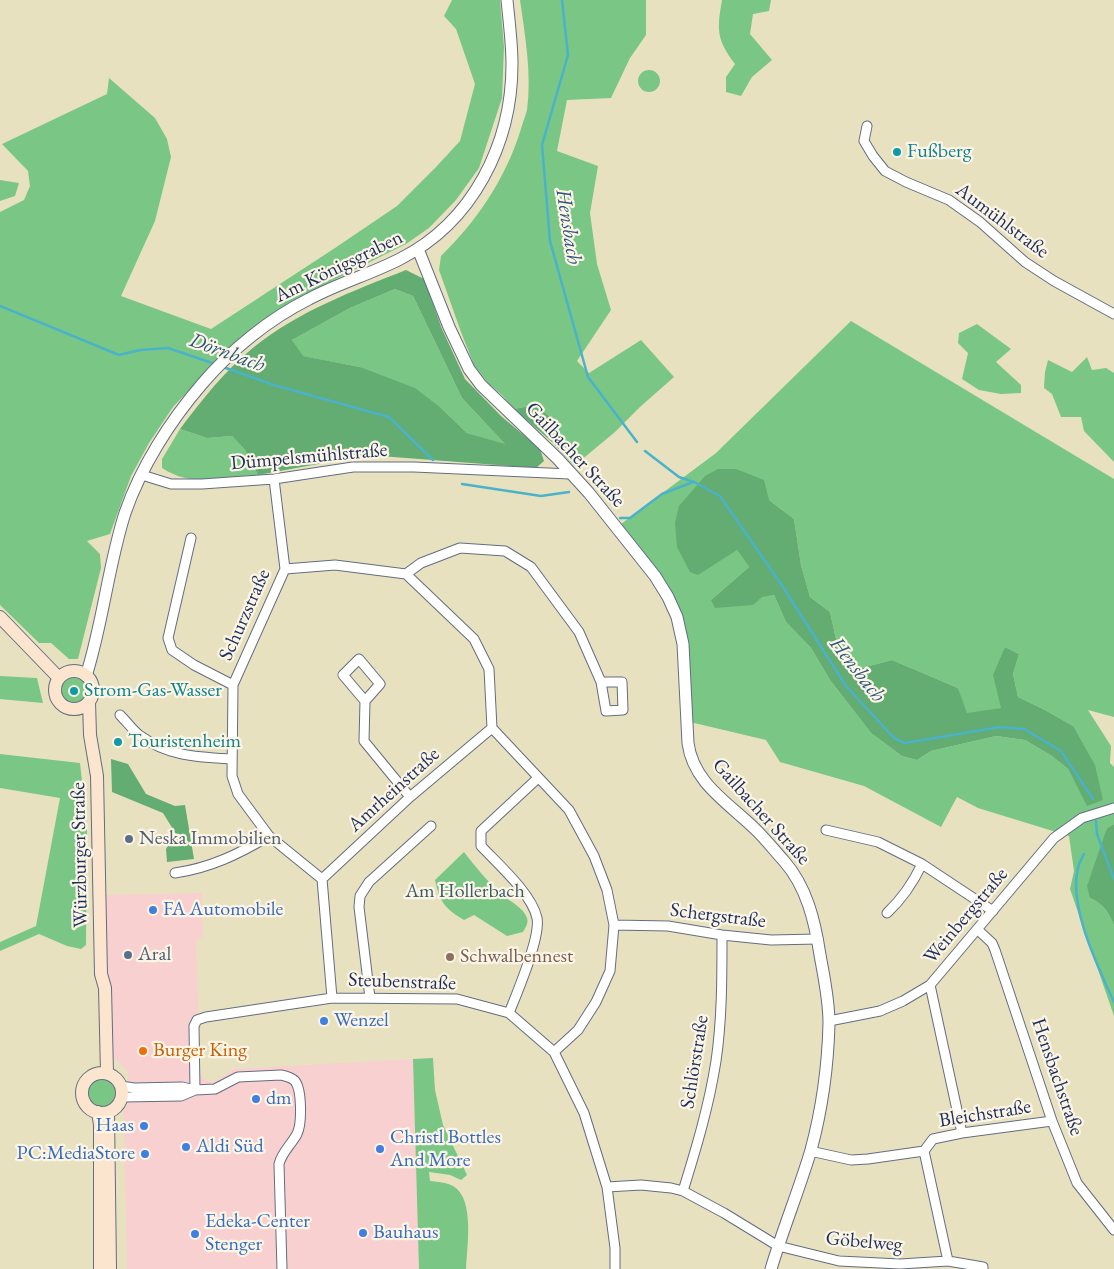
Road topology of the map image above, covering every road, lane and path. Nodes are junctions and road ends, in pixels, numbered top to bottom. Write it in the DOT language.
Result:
graph roads {
  1 [pos="507,0"];
  2 [pos="867,126"];
  3 [pos="418,249"];
  4 [pos="1114,314"];
  5 [pos="570,474"];
  6 [pos="142,475"];
  7 [pos="274,479"];
  8 [pos="191,538"];
  9 [pos="285,569"];
  10 [pos="406,574"];
  11 [pos="0,617"];
  12 [pos="83,674"];
  13 [pos="62,676"];
  14 [pos="601,682"];
  15 [pos="233,685"];
  16 [pos="365,700"];
  17 [pos="89,702"];
  18 [pos="69,709"];
  19 [pos="120,715"];
  20 [pos="492,728"];
  21 [pos="90,735"];
  22 [pos="231,759"];
  23 [pos="538,778"];
  24 [pos="410,797"];
  25 [pos="1110,808"];
  26 [pos="431,826"];
  27 [pos="826,830"];
  28 [pos="269,836"];
  29 [pos="922,864"];
  30 [pos="174,873"];
  31 [pos="322,879"];
  32 [pos="993,911"];
  33 [pos="887,913"];
  34 [pos="614,925"];
  35 [pos="978,930"];
  36 [pos="722,935"];
  37 [pos="818,939"];
  38 [pos="930,985"];
  39 [pos="332,998"];
  40 [pos="370,998"];
  41 [pos="509,1013"];
  42 [pos="829,1021"];
  43 [pos="554,1052"];
  44 [pos="102,1074"];
  45 [pos="195,1090"];
  46 [pos="121,1091"];
  47 [pos="103,1112"];
  48 [pos="1052,1121"];
  49 [pos="962,1133"];
  50 [pos="810,1151"];
  51 [pos="924,1151"];
  52 [pos="607,1187"];
  53 [pos="683,1192"];
  54 [pos="1114,1230"];
  55 [pos="778,1246"];
  56 [pos="948,1262"];
  57 [pos="985,1268"];
  58 [pos="100,1269"];
  59 [pos="110,1269"];
  60 [pos="282,1269"];
  61 [pos="615,1269"];
  62 [pos="771,1269"];
  1 -- 3 [label="street, Am Königsgraben"];
  2 -- 4 [label="street, Aumühlstraße"];
  3 -- 5 [label="street, Gailbacher Straße"];
  3 -- 6 [label="street, Am Königsgraben"];
  5 -- 7 [label="street, Dümpelsmühlstraße"];
  5 -- 37 [label="street, Gailbacher Straße"];
  6 -- 7 [label="street, Dümpelsmühlstraße"];
  6 -- 12 [label="street, Am Königsgraben"];
  7 -- 9 [label="street, Schurzstraße"];
  8 -- 15 [label="street"];
  9 -- 10 [label="street"];
  9 -- 15 [label="street, Schurzstraße"];
  10 -- 14 [label="street"];
  10 -- 20 [label="street"];
  11 -- 13 [label="main road"];
  12 -- 13 [label="main road"];
  12 -- 17 [label="main road"];
  13 -- 18 [label="main road"];
  15 -- 22 [label="street, Schurzstraße"];
  16 -- 16 [label="street"];
  16 -- 24 [label="street"];
  17 -- 18 [label="main road"];
  17 -- 21 [label="main road, Würzburger Straße"];
  18 -- 21 [label="main road, Würzburger Straße"];
  19 -- 22 [label="street"];
  20 -- 23 [label="street"];
  20 -- 24 [label="street, Amrheinstraße"];
  21 -- 44 [label="main road, Würzburger Straße"];
  22 -- 28 [label="street, Schurzstraße"];
  23 -- 34 [label="street"];
  23 -- 41 [label="street"];
  24 -- 31 [label="street, Amrheinstraße"];
  25 -- 32 [label="street, Weinbergstraße"];
  26 -- 40 [label="street"];
  27 -- 29 [label="street"];
  28 -- 30 [label="street"];
  28 -- 31 [label="street, Schurzstraße"];
  29 -- 32 [label="street"];
  29 -- 33 [label="street"];
  31 -- 39 [label="street"];
  32 -- 35 [label="street, Weinbergstraße"];
  34 -- 36 [label="street, Schergstraße"];
  34 -- 43 [label="street"];
  35 -- 38 [label="street, Weinbergstraße"];
  35 -- 48 [label="street, Hensbachstraße"];
  36 -- 37 [label="street, Schergstraße"];
  36 -- 53 [label="street, Schlörstraße"];
  37 -- 42 [label="street, Gailbacher Straße"];
  38 -- 42 [label="street, Weinbergstraße"];
  38 -- 49 [label="street"];
  39 -- 40 [label="street, Steubenstraße"];
  39 -- 45 [label="street, Steubenstraße"];
  40 -- 41 [label="street, Steubenstraße"];
  41 -- 43 [label="street, Steubenstraße"];
  42 -- 50 [label="street, Gailbacher Straße"];
  43 -- 52 [label="street, Steubenstraße"];
  44 -- 46 [label="main road"];
  44 -- 47 [label="main road"];
  45 -- 46 [label="street"];
  45 -- 60 [label="street"];
  46 -- 47 [label="main road"];
  47 -- 58 [label="main road"];
  47 -- 59 [label="main road"];
  48 -- 49 [label="street, Bleichstraße"];
  48 -- 54 [label="street, Hensbachstraße"];
  49 -- 51 [label="street, Bleichstraße"];
  50 -- 51 [label="street, Bleichstraße"];
  50 -- 55 [label="street, Gailbacher Straße"];
  51 -- 56 [label="street"];
  52 -- 53 [label="street, Göbelweg"];
  52 -- 61 [label="street, Steubenstraße"];
  53 -- 55 [label="street, Göbelweg"];
  55 -- 56 [label="street, Göbelweg"];
  55 -- 62 [label="street, Gailbacher Straße"];
  56 -- 57 [label="street, Göbelweg"];
}
